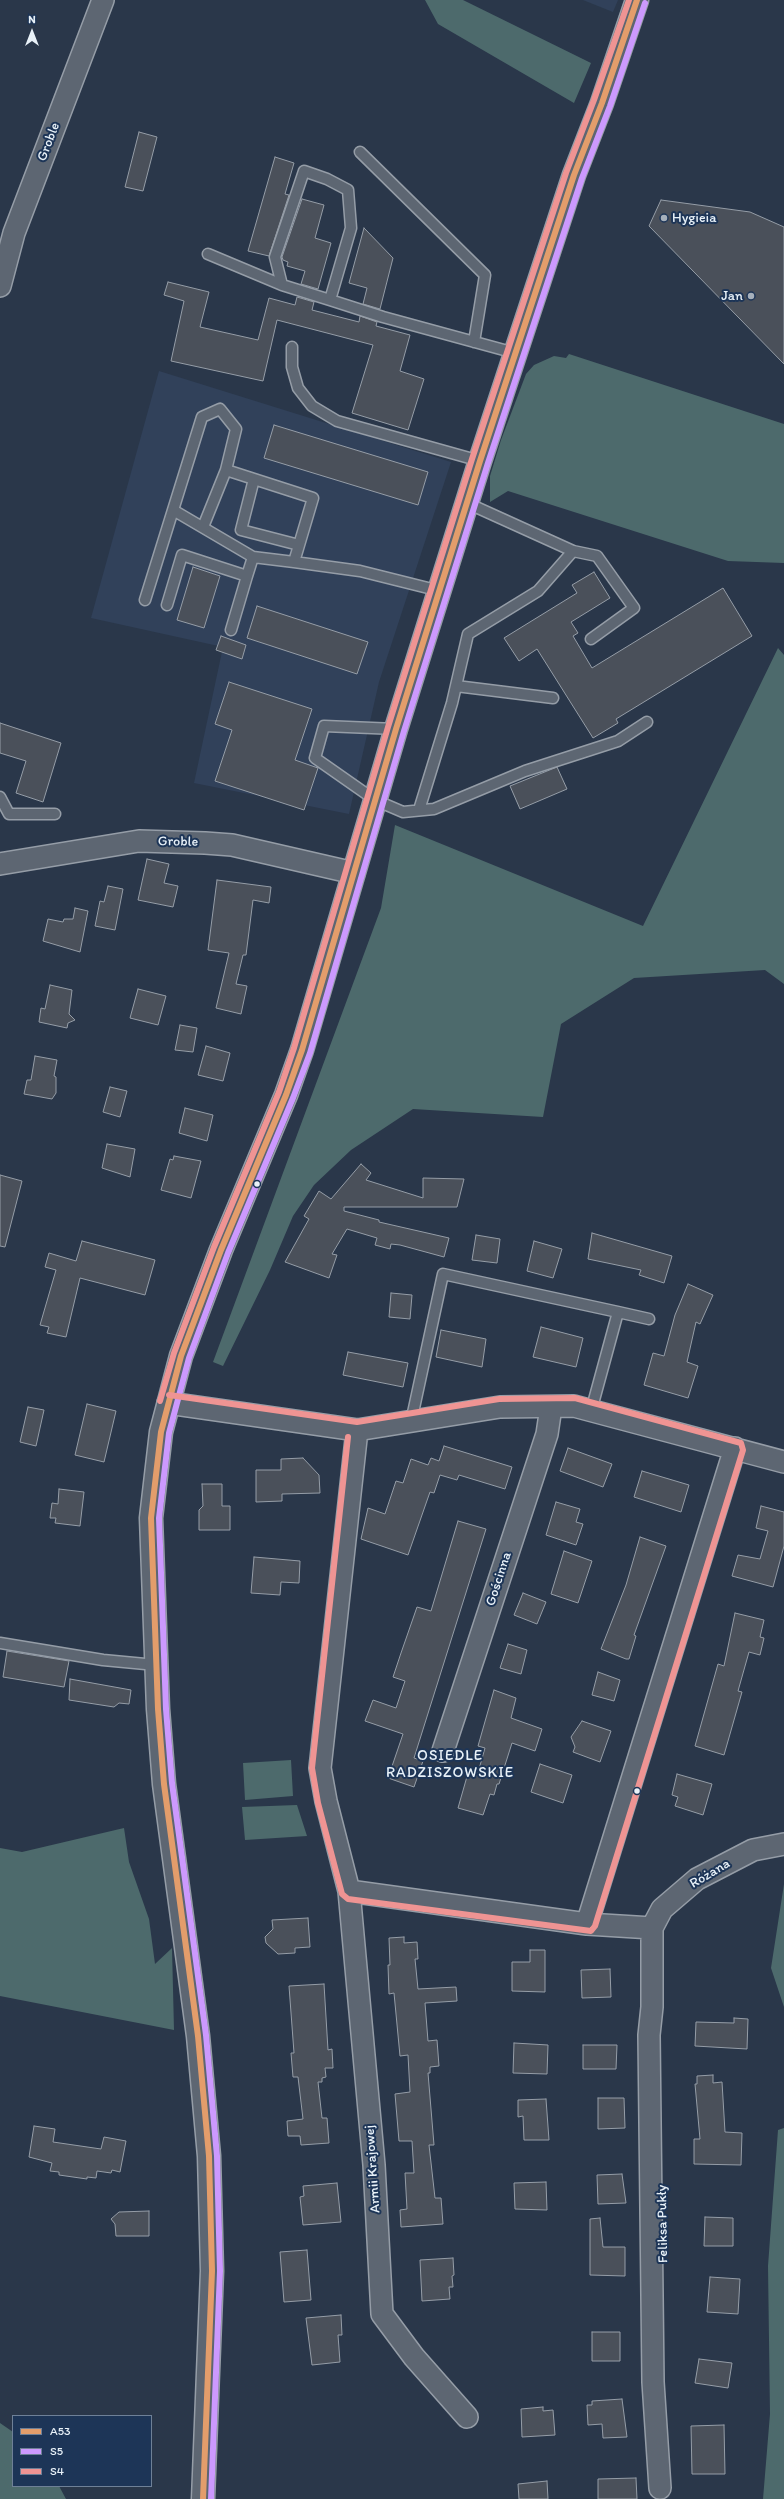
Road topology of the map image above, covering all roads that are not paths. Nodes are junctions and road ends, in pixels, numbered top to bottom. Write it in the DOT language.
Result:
graph roads {
  1 [pos="103,0"];
  2 [pos="637,0"];
  3 [pos="360,152"];
  4 [pos="208,254"];
  5 [pos="282,285"];
  6 [pos="0,286"];
  7 [pos="330,300"];
  8 [pos="474,342"];
  9 [pos="292,348"];
  10 [pos="515,353"];
  11 [pos="480,461"];
  12 [pos="226,470"];
  13 [pos="254,479"];
  14 [pos="467,503"];
  15 [pos="173,510"];
  16 [pos="203,527"];
  17 [pos="299,545"];
  18 [pos="573,552"];
  19 [pos="253,557"];
  20 [pos="294,562"];
  21 [pos="248,576"];
  22 [pos="440,591"];
  23 [pos="145,600"];
  24 [pos="166,605"];
  25 [pos="231,630"];
  26 [pos="591,639"];
  27 [pos="456,686"];
  28 [pos="553,698"];
  29 [pos="647,722"];
  30 [pos="396,729"];
  31 [pos="0,797"];
  32 [pos="376,800"];
  33 [pos="419,810"];
  34 [pos="55,814"];
  35 [pos="0,864"];
  36 [pos="354,873"];
  37 [pos="618,1312"];
  38 [pos="649,1319"];
  39 [pos="168,1403"];
  40 [pos="551,1407"];
  41 [pos="591,1411"];
  42 [pos="411,1422"];
  43 [pos="357,1430"];
  44 [pos="735,1448"];
  45 [pos="784,1462"];
  46 [pos="0,1643"];
  47 [pos="156,1665"];
  48 [pos="443,1751"];
  49 [pos="784,1844"];
  50 [pos="349,1891"];
  51 [pos="587,1924"];
  52 [pos="652,1928"];
  53 [pos="467,2417"];
  54 [pos="660,2488"];
  55 [pos="203,2499"];
  1 -- 6 [label="street, Groble"];
  2 -- 10 [label="street"];
  3 -- 8 [label="lane"];
  4 -- 5 [label="lane"];
  5 -- 7 [label="lane"];
  5 -- 7 [label="lane"];
  7 -- 8 [label="lane"];
  8 -- 10 [label="lane"];
  9 -- 11 [label="lane"];
  10 -- 11 [label="street"];
  11 -- 14 [label="street"];
  12 -- 13 [label="lane"];
  12 -- 15 [label="lane"];
  12 -- 16 [label="lane"];
  13 -- 17 [label="lane"];
  13 -- 17 [label="lane"];
  14 -- 18 [label="lane"];
  14 -- 22 [label="street"];
  15 -- 16 [label="lane"];
  15 -- 23 [label="lane"];
  16 -- 19 [label="lane"];
  17 -- 20 [label="lane"];
  18 -- 26 [label="lane"];
  18 -- 27 [label="lane"];
  19 -- 20 [label="lane"];
  19 -- 21 [label="lane"];
  20 -- 22 [label="lane"];
  21 -- 24 [label="lane"];
  21 -- 25 [label="lane"];
  22 -- 30 [label="street"];
  27 -- 28 [label="lane"];
  27 -- 33 [label="lane"];
  29 -- 33 [label="lane"];
  30 -- 32 [label="street"];
  30 -- 32 [label="lane"];
  31 -- 34 [label="lane"];
  32 -- 33 [label="lane"];
  32 -- 36 [label="street"];
  35 -- 36 [label="street, Groble"];
  36 -- 39 [label="street"];
  37 -- 38 [label="lane"];
  37 -- 41 [label="lane"];
  37 -- 42 [label="lane"];
  39 -- 43 [label="street"];
  39 -- 47 [label="street"];
  40 -- 41 [label="street"];
  40 -- 42 [label="street"];
  40 -- 48 [label="street, Gościnna"];
  41 -- 44 [label="street"];
  42 -- 43 [label="street"];
  43 -- 50 [label="street, Armii Krajowej"];
  44 -- 45 [label="street"];
  44 -- 51 [label="street"];
  46 -- 47 [label="lane"];
  47 -- 55 [label="street"];
  49 -- 52 [label="street, Różana"];
  50 -- 51 [label="street"];
  50 -- 53 [label="street, Armii Krajowej"];
  51 -- 52 [label="street"];
  52 -- 54 [label="street, Feliksa Pukły"];
}
